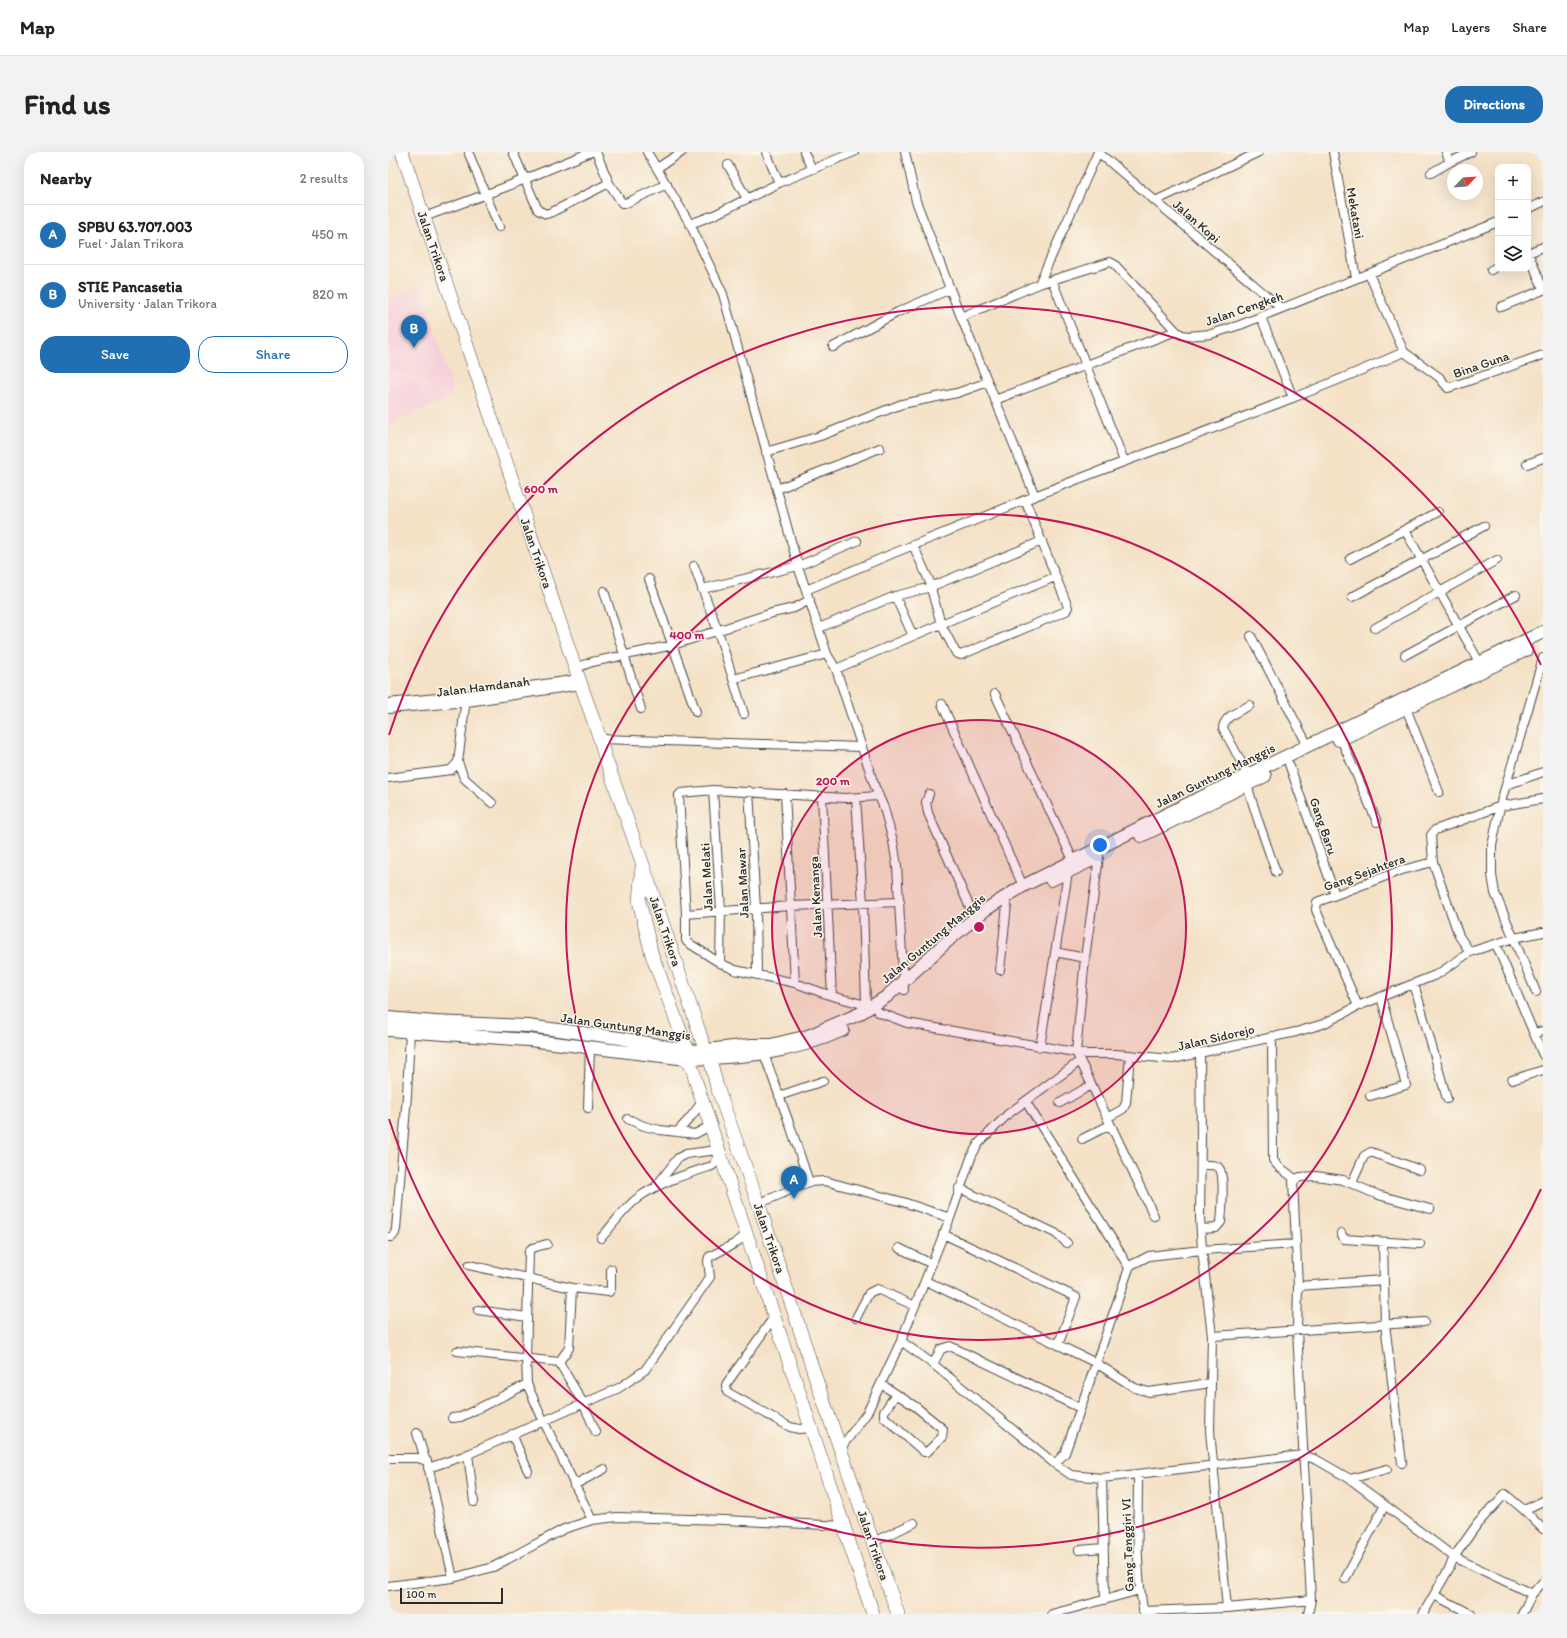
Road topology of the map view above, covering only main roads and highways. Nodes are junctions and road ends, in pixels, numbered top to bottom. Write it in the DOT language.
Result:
graph roads {
  1 [pos="402,152"];
  2 [pos="642,862"];
  3 [pos="654,897"];
  4 [pos="639,901"];
  5 [pos="855,1491"];
  6 [pos="834,1498"];
  7 [pos="873,1614"];
  8 [pos="898,1614"];
  1 -- 2 [label="main road, Jalan Trikora"];
  2 -- 3 [label="main road, Jalan Trikora"];
  2 -- 4 [label="main road, Jalan Trikora"];
  3 -- 4 [label="main road"];
  3 -- 5 [label="main road, Jalan Trikora"];
  4 -- 6 [label="main road, Jalan Trikora"];
  5 -- 6 [label="main road"];
  5 -- 8 [label="main road, Jalan Trikora"];
  6 -- 7 [label="main road, Jalan Trikora"];
}
